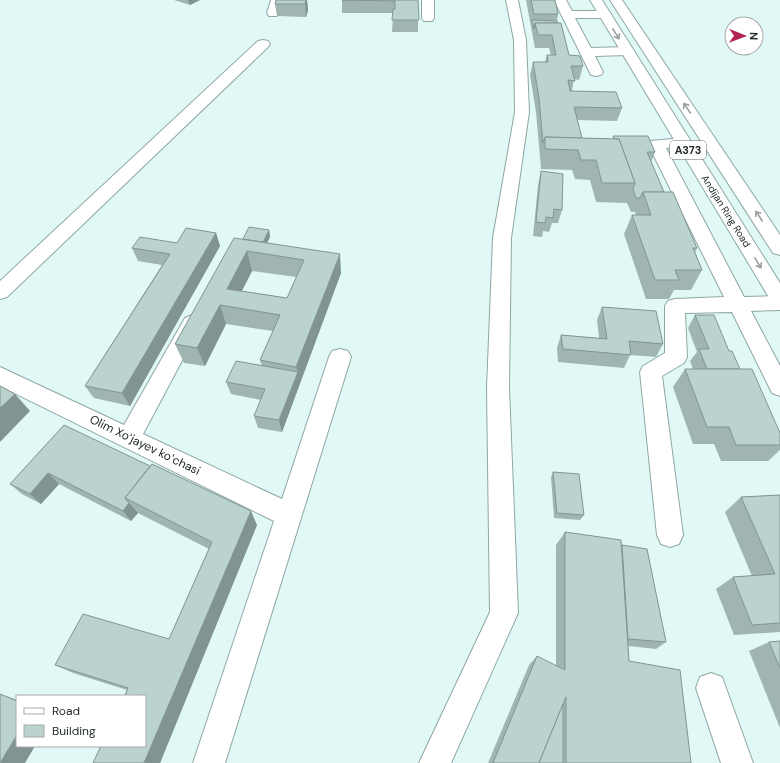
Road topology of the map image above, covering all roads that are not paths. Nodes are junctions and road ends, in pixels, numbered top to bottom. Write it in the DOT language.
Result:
graph roads {
  1 [pos="277,0"];
  2 [pos="428,0"];
  3 [pos="512,0"];
  4 [pos="560,0"];
  5 [pos="596,0"];
  6 [pos="616,0"];
  7 [pos="272,13"];
  8 [pos="604,14"];
  9 [pos="568,15"];
  10 [pos="428,18"];
  11 [pos="263,44"];
  12 [pos="586,52"];
  13 [pos="627,52"];
  14 [pos="596,72"];
  15 [pos="684,143"];
  16 [pos="780,249"];
  17 [pos="0,292"];
  18 [pos="780,299"];
  19 [pos="780,303"];
  20 [pos="738,304"];
  21 [pos="202,306"];
  22 [pos="340,357"];
  23 [pos="0,376"];
  24 [pos="780,387"];
  25 [pos="129,438"];
  26 [pos="289,514"];
  27 [pos="670,535"];
  28 [pos="711,688"];
  29 [pos="209,763"];
  30 [pos="435,763"];
  31 [pos="737,763"];
  1 -- 7 [label="main road"];
  2 -- 10 [label="main road"];
  3 -- 30 [label="main road"];
  4 -- 9 [label="main road"];
  5 -- 8 [label="main road, Andijan Ring Road / A373"];
  16 -- 6 [label="main road, Andijan Ring Road / A373, one-way"];
  8 -- 9 [label="main road"];
  8 -- 13 [label="main road, Andijan Ring Road / A373, one-way"];
  9 -- 12 [label="main road"];
  11 -- 17 [label="main road"];
  12 -- 13 [label="main road"];
  12 -- 14 [label="main road"];
  13 -- 15 [label="main road, Andijan Ring Road / A373"];
  15 -- 18 [label="main road, Andijan Ring Road / A373, one-way"];
  15 -- 20 [label="main road"];
  19 -- 20 [label="main road"];
  20 -- 24 [label="main road"];
  20 -- 27 [label="main road"];
  21 -- 25 [label="main road"];
  22 -- 26 [label="main road"];
  23 -- 25 [label="main road, Olim Xoʻjayev koʻchasi"];
  25 -- 26 [label="main road, Olim Xoʻjayev koʻchasi"];
  26 -- 29 [label="main road"];
  28 -- 31 [label="main road"];
}
